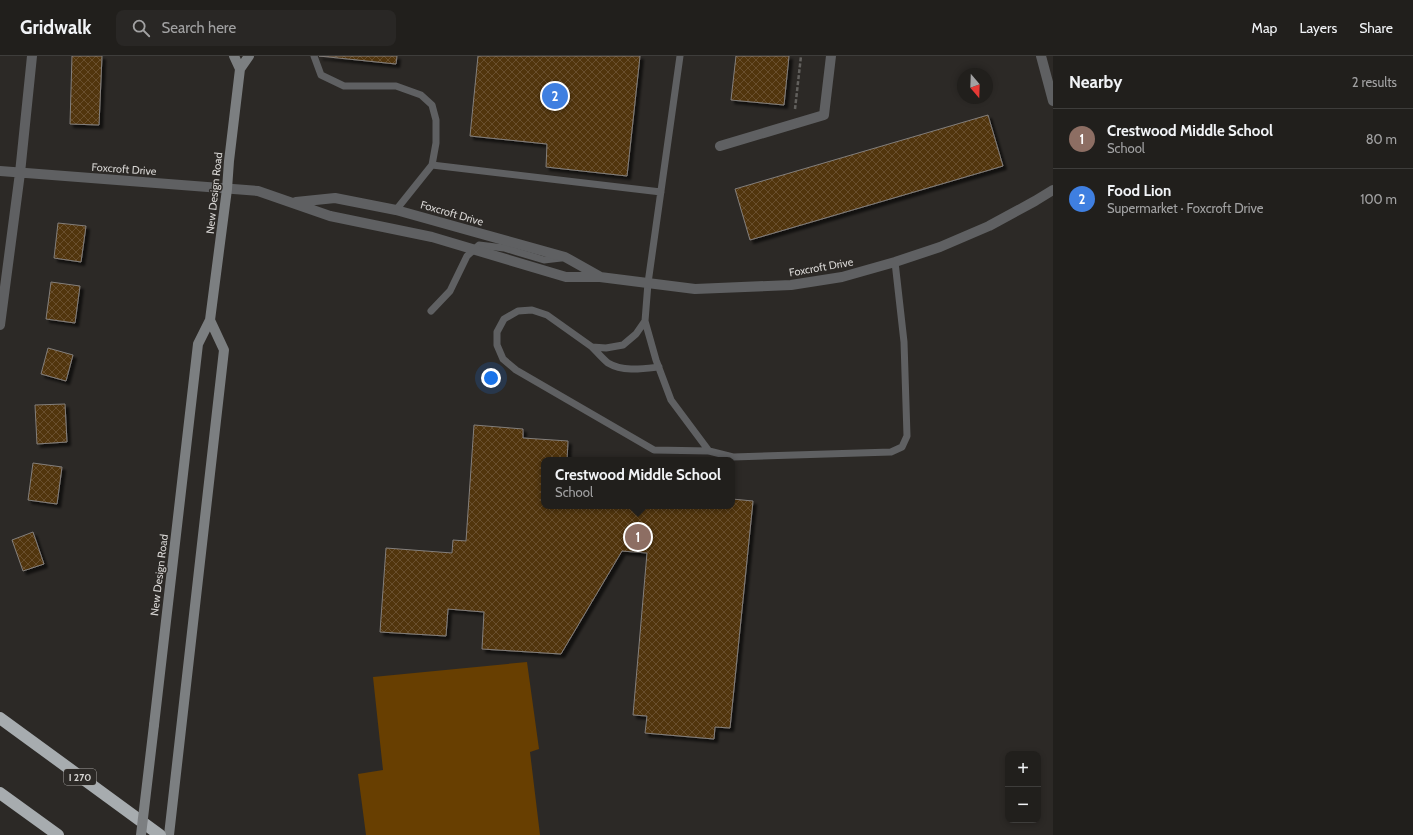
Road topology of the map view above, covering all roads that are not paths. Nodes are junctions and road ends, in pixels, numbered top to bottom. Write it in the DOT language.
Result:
graph roads {
  1 [pos="32,56"];
  2 [pos="234,56"];
  3 [pos="249,56"];
  4 [pos="314,56"];
  5 [pos="680,56"];
  6 [pos="831,56"];
  7 [pos="1041,56"];
  8 [pos="240,68"];
  9 [pos="1053,101"];
  10 [pos="720,146"];
  11 [pos="432,165"];
  12 [pos="0,171"];
  13 [pos="20,173"];
  14 [pos="227,189"];
  15 [pos="1053,190"];
  16 [pos="661,192"];
  17 [pos="292,202"];
  18 [pos="396,210"];
  19 [pos="474,250"];
  20 [pos="565,257"];
  21 [pos="895,262"];
  22 [pos="600,276"];
  23 [pos="648,284"];
  24 [pos="431,311"];
  25 [pos="210,320"];
  26 [pos="645,321"];
  27 [pos="0,325"];
  28 [pos="592,347"];
  29 [pos="659,367"];
  30 [pos="709,451"];
  31 [pos="0,718"];
  32 [pos="0,793"];
  33 [pos="58,835"];
  34 [pos="141,835"];
  35 [pos="160,835"];
  36 [pos="169,835"];
  1 -- 13 [label="street"];
  2 -- 8 [label="main road"];
  3 -- 8 [label="main road"];
  4 -- 11 [label="lane"];
  5 -- 16 [label="lane"];
  6 -- 10 [label="street"];
  7 -- 9 [label="street"];
  8 -- 14 [label="main road, New Design Road"];
  11 -- 16 [label="lane"];
  11 -- 18 [label="lane"];
  12 -- 13 [label="street, Foxcroft Drive"];
  13 -- 14 [label="street, Foxcroft Drive"];
  13 -- 27 [label="street"];
  14 -- 17 [label="street, Foxcroft Drive"];
  14 -- 25 [label="main road, New Design Road"];
  15 -- 21 [label="street, Foxcroft Drive"];
  16 -- 23 [label="lane"];
  17 -- 18 [label="street, Foxcroft Drive"];
  17 -- 19 [label="street, Foxcroft Drive"];
  18 -- 20 [label="street, Foxcroft Drive"];
  19 -- 20 [label="lane"];
  19 -- 22 [label="street, Foxcroft Drive"];
  19 -- 24 [label="lane"];
  20 -- 22 [label="street, Foxcroft Drive"];
  21 -- 23 [label="street, Foxcroft Drive"];
  21 -- 30 [label="lane"];
  22 -- 23 [label="street, Foxcroft Drive"];
  23 -- 26 [label="lane"];
  25 -- 34 [label="main road, New Design Road, bridge"];
  25 -- 36 [label="main road"];
  26 -- 28 [label="lane"];
  26 -- 29 [label="lane"];
  28 -- 29 [label="lane"];
  28 -- 30 [label="lane"];
  29 -- 30 [label="lane"];
  31 -- 35 [label="highway, I 270"];
  32 -- 33 [label="highway"];
}
